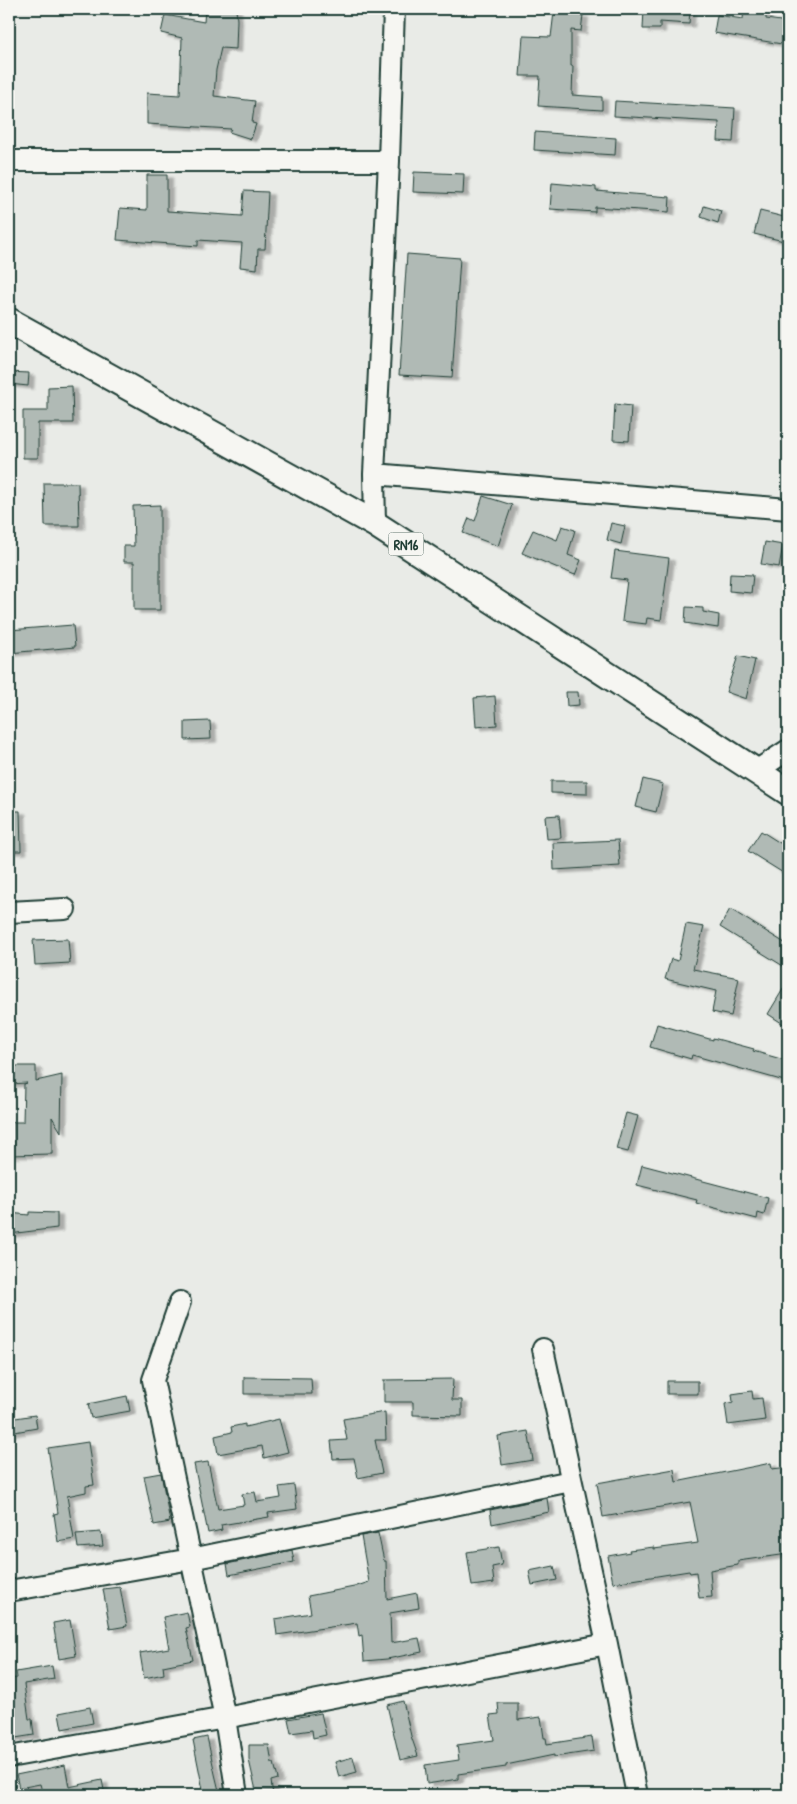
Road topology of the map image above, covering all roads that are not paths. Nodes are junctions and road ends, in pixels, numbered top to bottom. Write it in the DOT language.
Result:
graph roads {
  1 [pos="394,9"];
  2 [pos="389,160"];
  3 [pos="9,161"];
  4 [pos="9,321"];
  5 [pos="374,474"];
  6 [pos="788,509"];
  7 [pos="375,524"];
  8 [pos="788,750"];
  9 [pos="756,772"];
  10 [pos="788,792"];
  11 [pos="65,909"];
  12 [pos="9,912"];
  13 [pos="180,1302"];
  14 [pos="543,1349"];
  15 [pos="571,1481"];
  16 [pos="191,1559"];
  17 [pos="9,1590"];
  18 [pos="607,1644"];
  19 [pos="225,1718"];
  20 [pos="9,1758"];
  21 [pos="237,1795"];
  22 [pos="637,1795"];
  1 -- 2 [label="street"];
  2 -- 3 [label="street"];
  2 -- 5 [label="street"];
  4 -- 7 [label="main road, RN16"];
  5 -- 6 [label="street"];
  5 -- 7 [label="street"];
  7 -- 9 [label="main road, RN16"];
  8 -- 9 [label="street"];
  9 -- 10 [label="main road, RN16"];
  11 -- 12 [label="street"];
  13 -- 16 [label="street"];
  14 -- 15 [label="street"];
  15 -- 16 [label="street"];
  15 -- 18 [label="street"];
  16 -- 17 [label="street"];
  16 -- 19 [label="street"];
  18 -- 19 [label="street"];
  18 -- 22 [label="street"];
  19 -- 20 [label="street"];
  19 -- 21 [label="street"];
}
